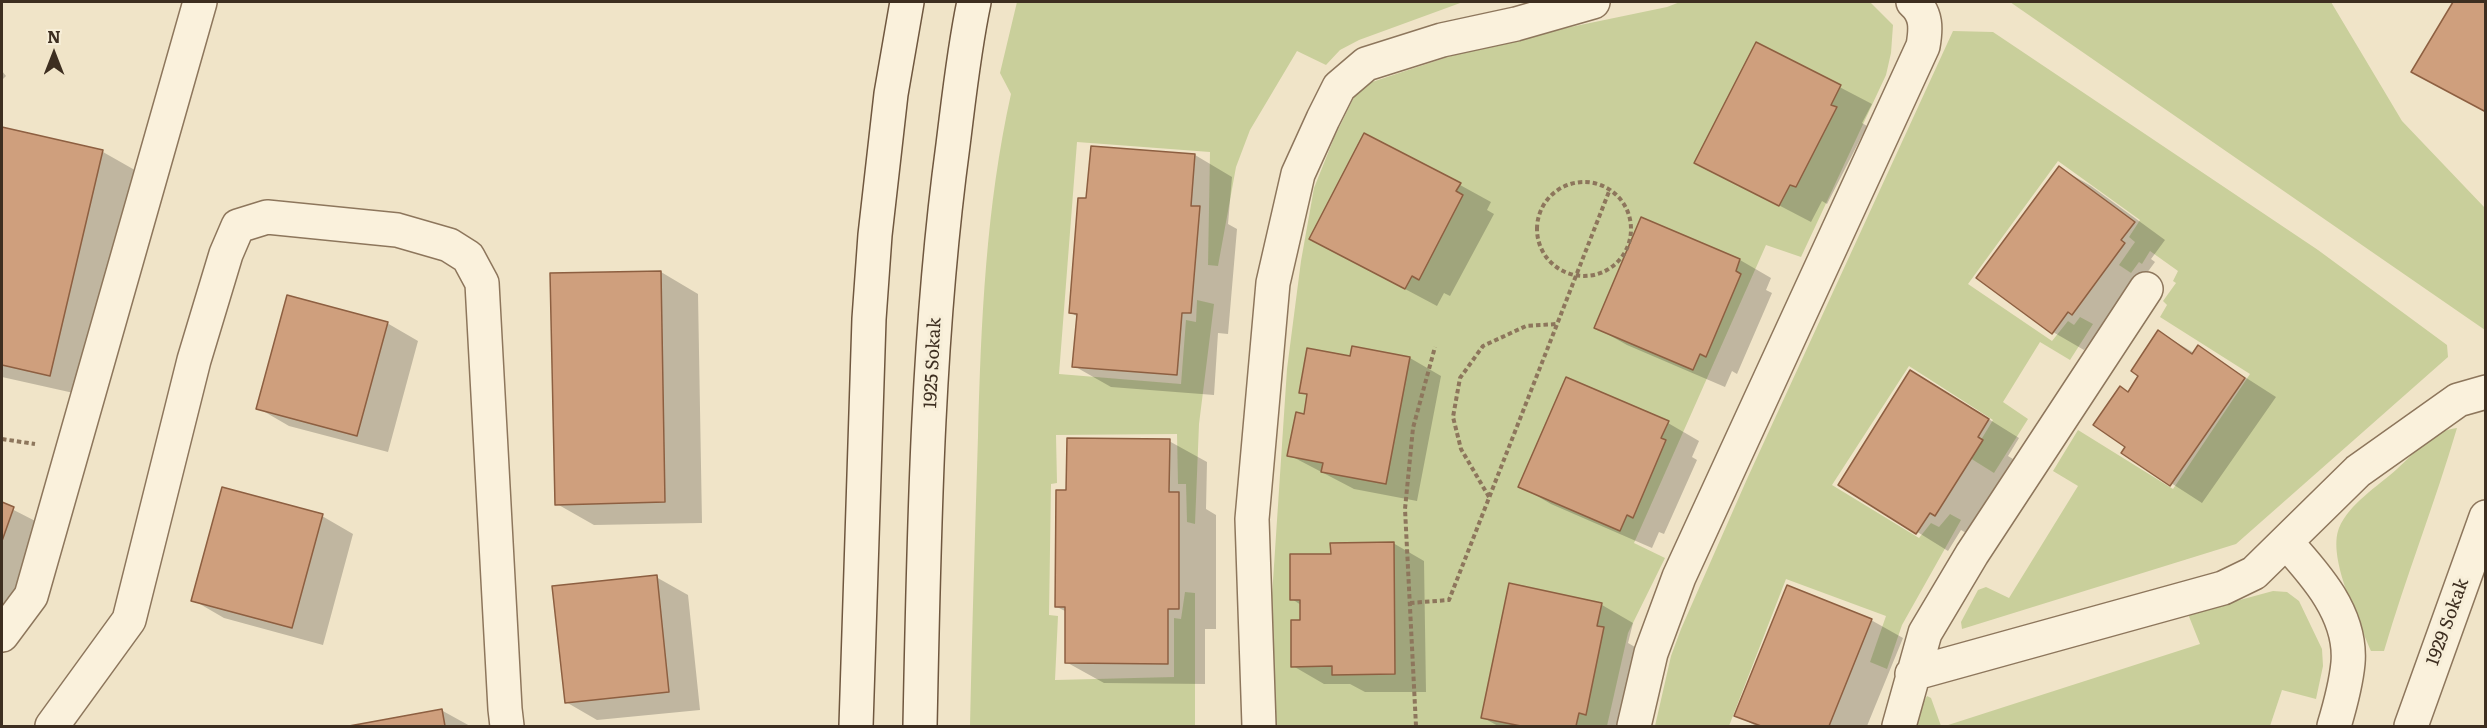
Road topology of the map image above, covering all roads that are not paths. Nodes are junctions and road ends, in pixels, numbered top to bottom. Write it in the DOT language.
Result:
graph roads {
  1 [pos="200,2"];
  2 [pos="907,2"];
  3 [pos="974,2"];
  4 [pos="1593,2"];
  5 [pos="1913,2"];
  6 [pos="2146,289"];
  7 [pos="2486,392"];
  8 [pos="2486,518"];
  9 [pos="2286,542"];
  10 [pos="2,635"];
  11 [pos="1912,674"];
  12 [pos="52,726"];
  13 [pos="507,726"];
  14 [pos="856,726"];
  15 [pos="921,726"];
  16 [pos="1259,726"];
  17 [pos="1634,726"];
  18 [pos="1899,726"];
  19 [pos="2334,726"];
  20 [pos="2411,726"];
  1 -- 10 [label="street"];
  2 -- 14 [label="street"];
  3 -- 15 [label="street, 1925 Sokak"];
  4 -- 16 [label="street"];
  5 -- 17 [label="street"];
  6 -- 11 [label="street"];
  7 -- 9 [label="street"];
  8 -- 20 [label="street, 1929 Sokak"];
  9 -- 11 [label="street"];
  9 -- 19 [label="street"];
  11 -- 18 [label="street"];
  12 -- 13 [label="street"];
}
